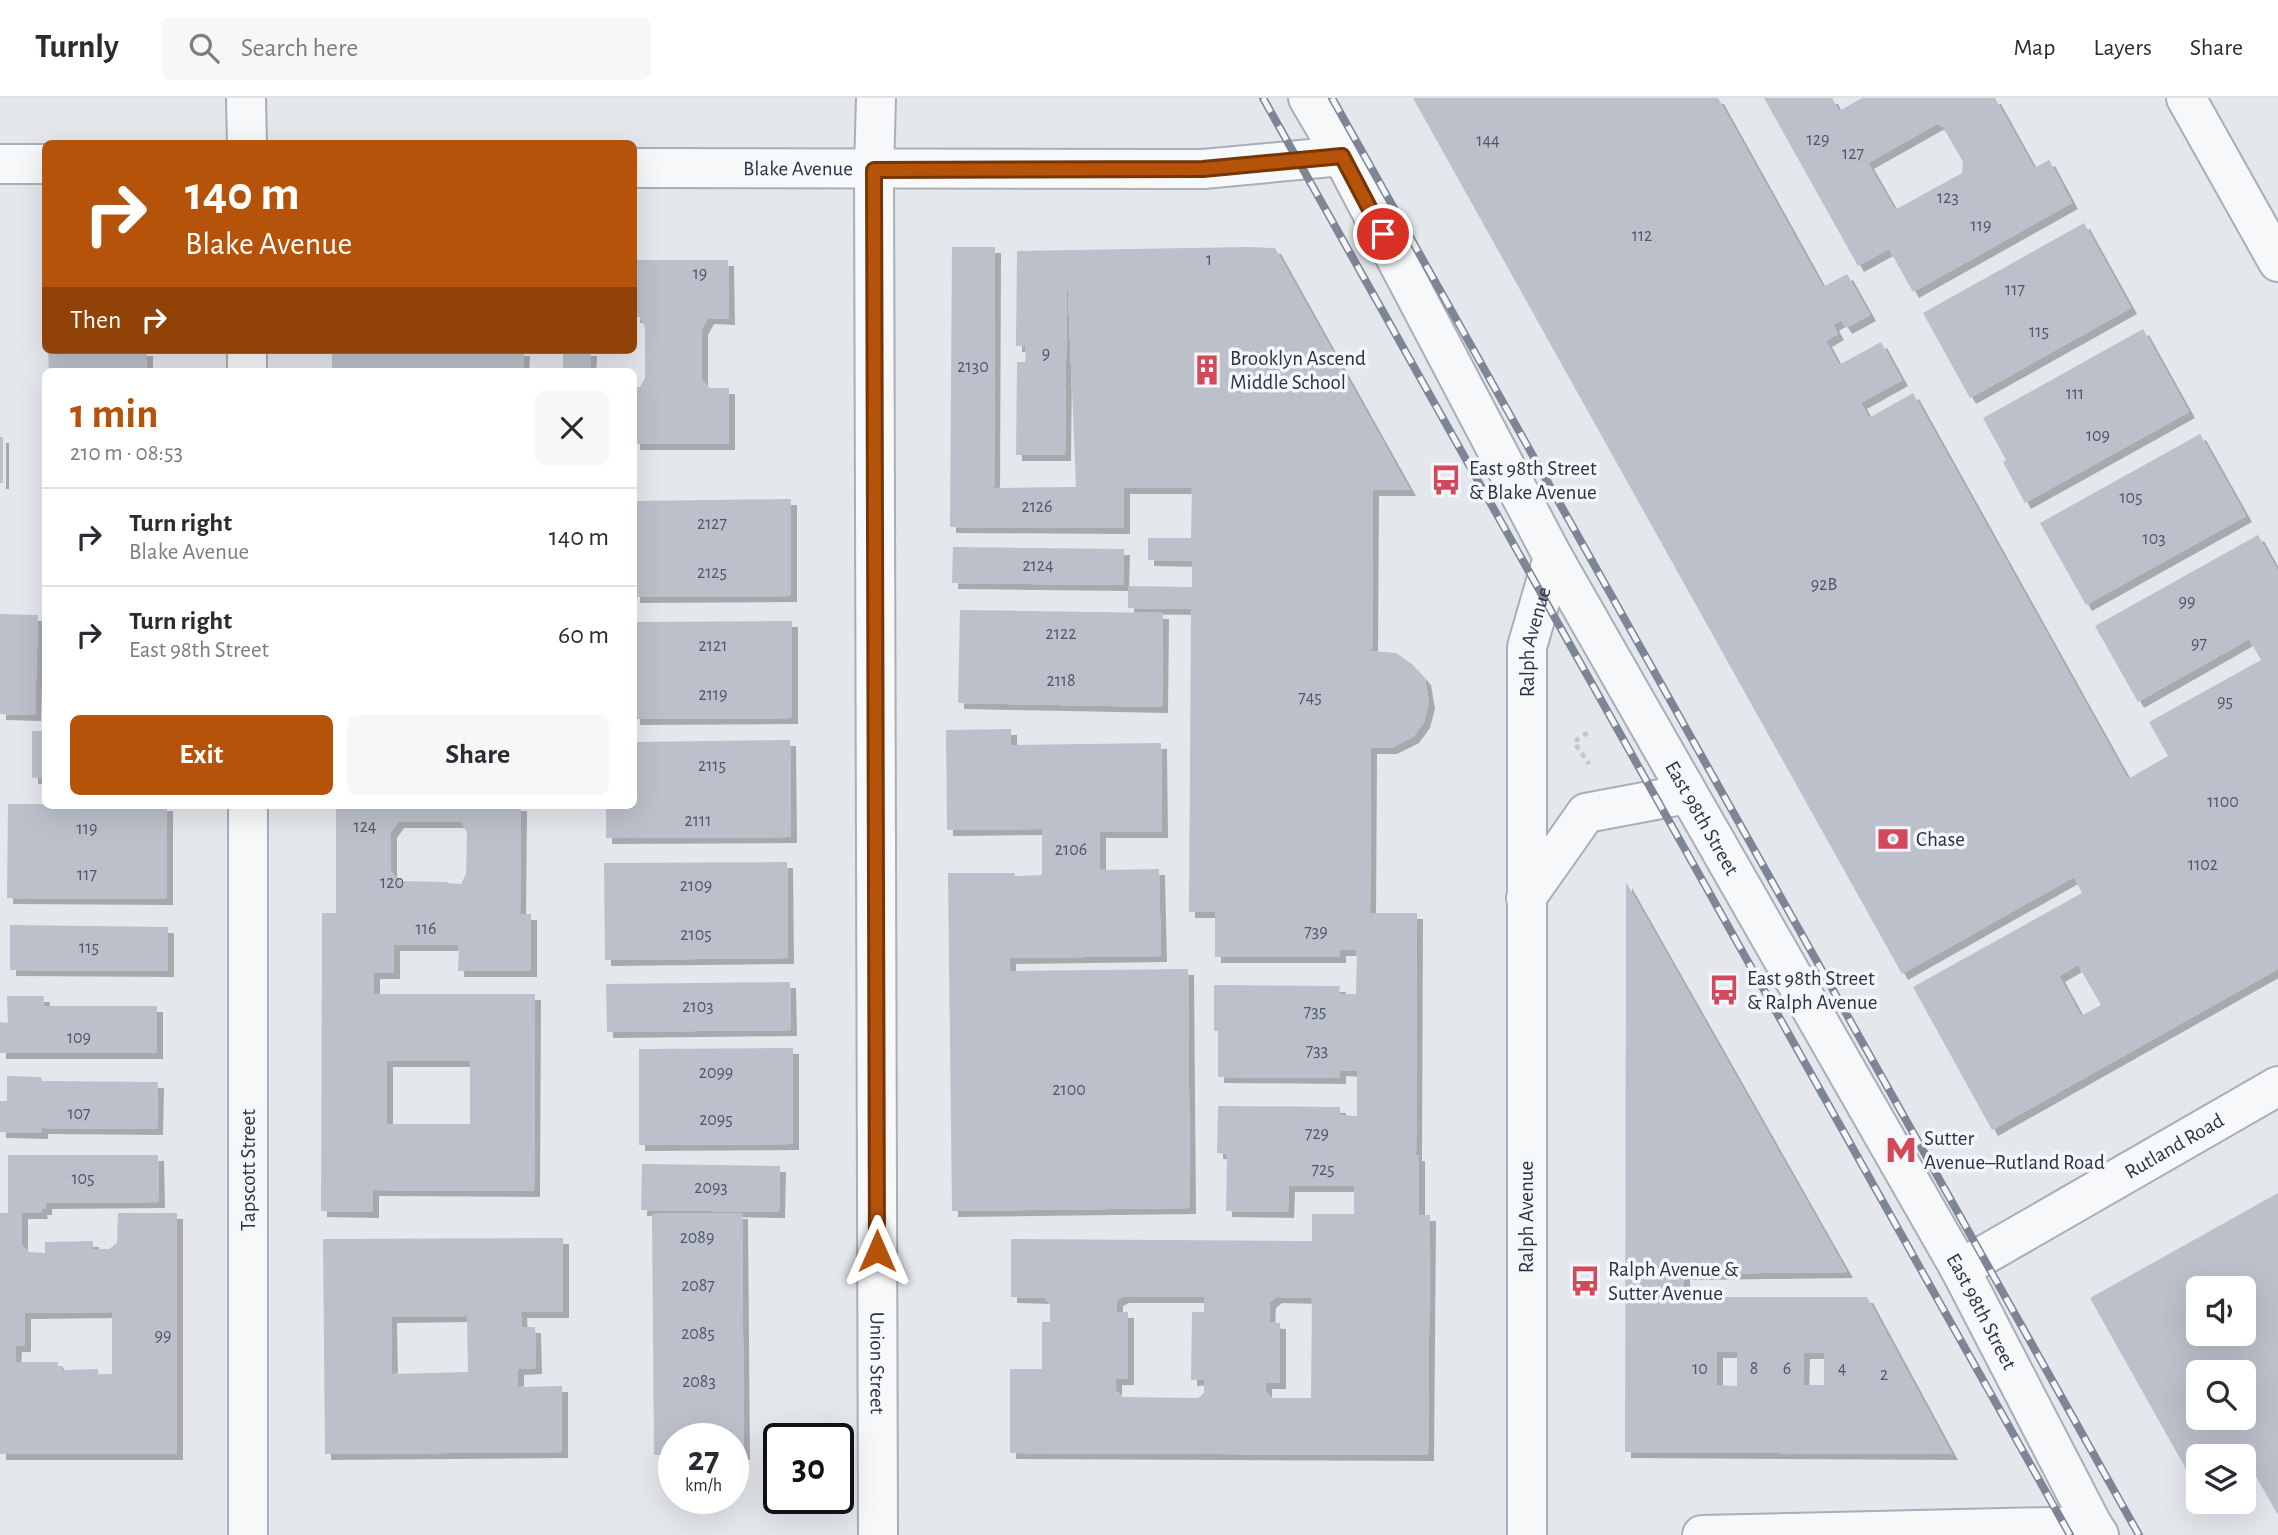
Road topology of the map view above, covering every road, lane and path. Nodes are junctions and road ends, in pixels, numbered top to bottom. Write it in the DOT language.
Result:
graph roads {
  1 [pos="246,98"];
  2 [pos="876,98"];
  3 [pos="1308,98"];
  4 [pos="2186,98"];
  5 [pos="247,140"];
  6 [pos="1342,156"];
  7 [pos="0,164"];
  8 [pos="42,164"];
  9 [pos="637,168"];
  10 [pos="874,170"];
  11 [pos="2278,261"];
  12 [pos="1553,557"];
  13 [pos="1590,730"];
  14 [pos="1574,742"];
  15 [pos="1687,794"];
  16 [pos="248,809"];
  17 [pos="1526,898"];
  18 [pos="2278,1086"];
  19 [pos="1960,1269"];
  20 [pos="2096,1530"];
  21 [pos="248,1535"];
  22 [pos="878,1535"];
  23 [pos="1527,1535"];
  24 [pos="1702,1535"];
  1 -- 5 [label="street"];
  2 -- 10 [label="street, Union Street"];
  3 -- 6 [label="street, East 98th Street"];
  4 -- 11 [label="street"];
  6 -- 10 [label="street, Blake Avenue"];
  6 -- 12 [label="street, East 98th Street"];
  7 -- 8 [label="street"];
  9 -- 10 [label="street, Blake Avenue"];
  10 -- 22 [label="street, Union Street"];
  12 -- 15 [label="street, East 98th Street"];
  12 -- 17 [label="street, Ralph Avenue"];
  13 -- 14 [label="path"];
  15 -- 17 [label="street"];
  15 -- 19 [label="street, East 98th Street"];
  16 -- 21 [label="street, Tapscott Street"];
  17 -- 23 [label="street, Ralph Avenue"];
  18 -- 19 [label="street, Rutland Road"];
  19 -- 20 [label="street, East 98th Street"];
  20 -- 24 [label="street"];
}
